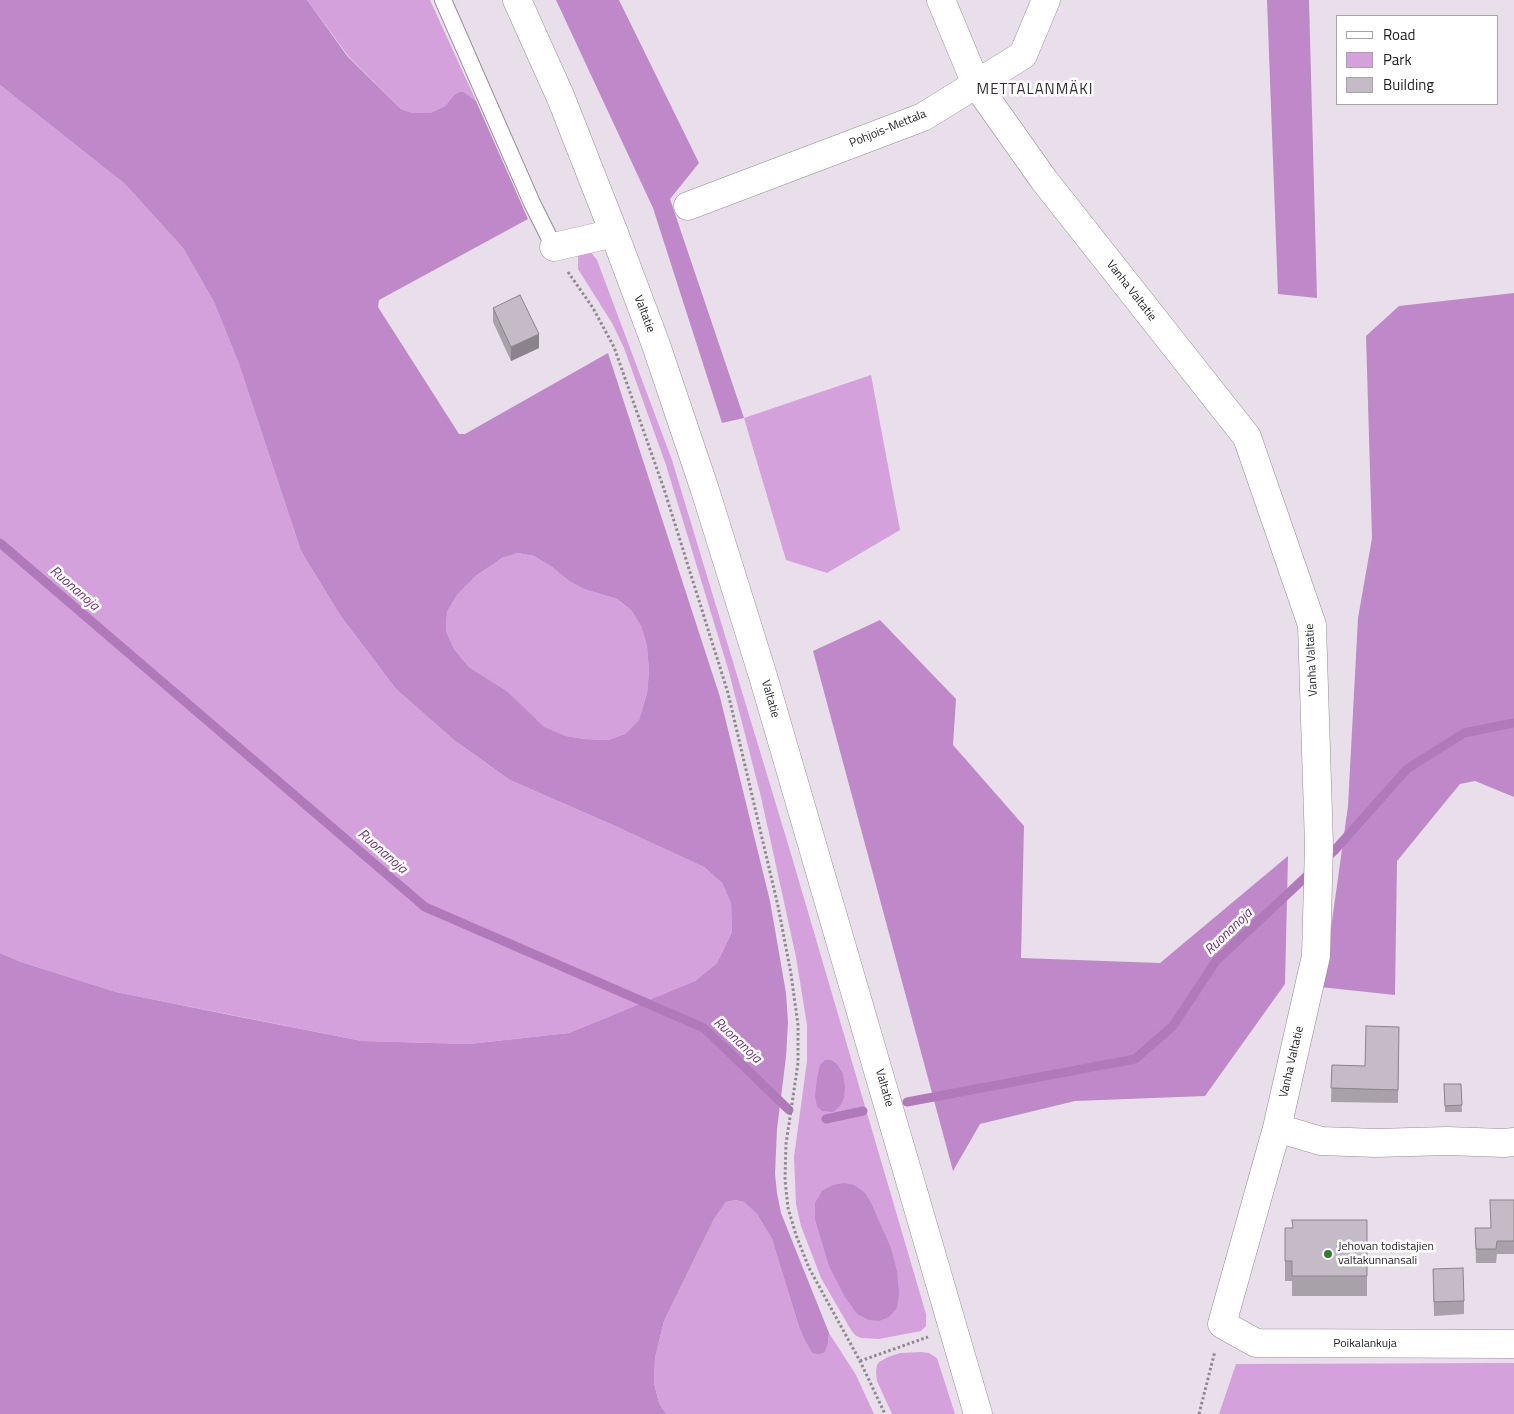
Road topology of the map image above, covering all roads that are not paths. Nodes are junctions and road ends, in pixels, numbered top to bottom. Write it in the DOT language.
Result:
graph roads {
  1 [pos="443,0"];
  2 [pos="517,0"];
  3 [pos="941,0"];
  4 [pos="1046,0"];
  5 [pos="976,84"];
  6 [pos="688,206"];
  7 [pos="614,233"];
  8 [pos="554,247"];
  9 [pos="1278,1128"];
  10 [pos="1514,1142"];
  11 [pos="1222,1324"];
  12 [pos="1514,1344"];
  13 [pos="978,1414"];
  1 -- 8 [label="lane"];
  2 -- 7 [label="main road, Valtatie"];
  3 -- 5 [label="main road, Vanha Valtatie"];
  4 -- 5 [label="main road, Pohjois-Mettala"];
  5 -- 6 [label="main road, Pohjois-Mettala"];
  5 -- 9 [label="main road, Vanha Valtatie"];
  7 -- 8 [label="main road"];
  7 -- 13 [label="main road, Valtatie"];
  9 -- 10 [label="main road"];
  9 -- 11 [label="main road, Vanha Valtatie"];
  11 -- 12 [label="main road, Poikalankuja"];
}
